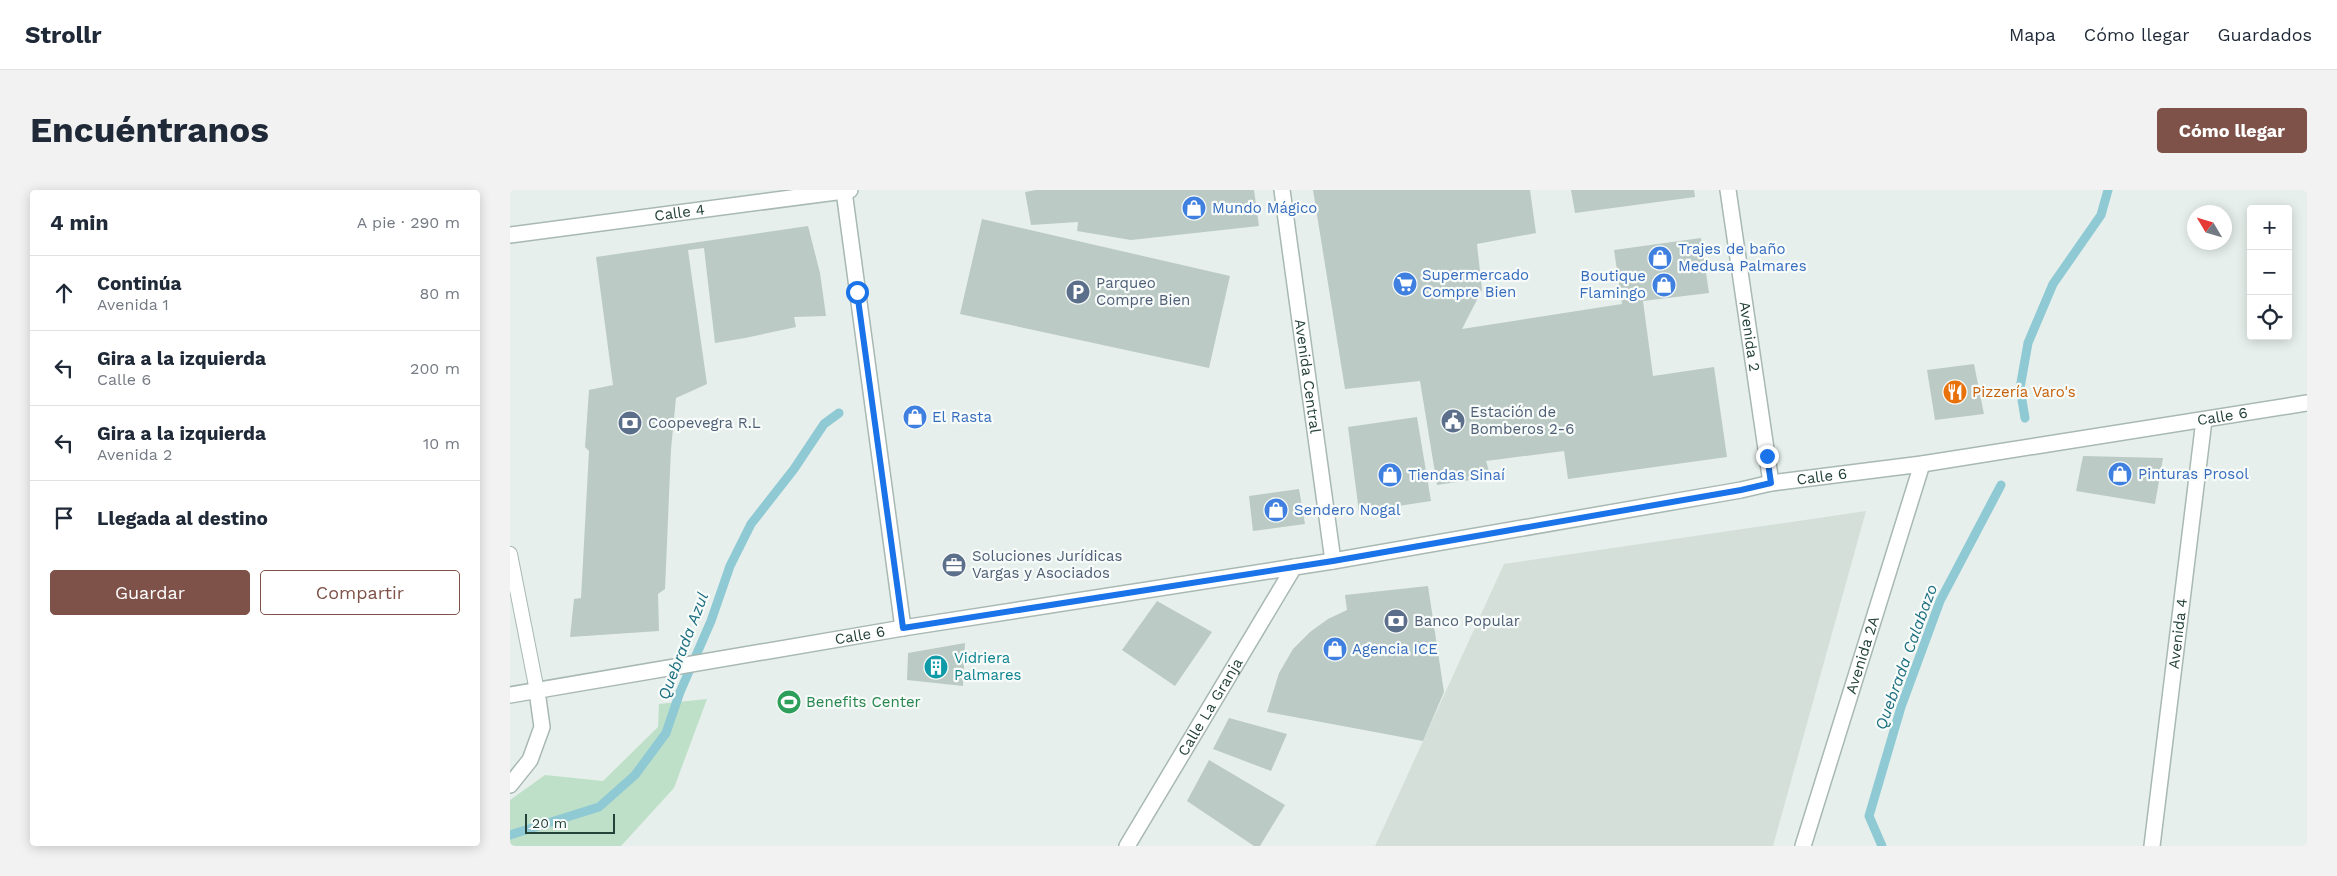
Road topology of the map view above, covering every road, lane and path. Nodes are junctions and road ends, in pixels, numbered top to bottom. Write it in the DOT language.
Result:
graph roads {
  1 [pos="846,190"];
  2 [pos="1282,190"];
  3 [pos="1728,190"];
  4 [pos="510,235"];
  5 [pos="2307,403"];
  6 [pos="2204,420"];
  7 [pos="1922,464"];
  8 [pos="1771,483"];
  9 [pos="510,554"];
  10 [pos="1333,561"];
  11 [pos="1294,567"];
  12 [pos="903,628"];
  13 [pos="538,691"];
  14 [pos="510,695"];
  15 [pos="510,785"];
  16 [pos="1127,846"];
  17 [pos="1803,846"];
  18 [pos="2152,846"];
  1 -- 4 [label="street, Calle 4"];
  1 -- 12 [label="street"];
  2 -- 10 [label="street, Avenida Central"];
  3 -- 8 [label="street, Avenida 2"];
  5 -- 6 [label="street, Calle 6"];
  6 -- 7 [label="street, Calle 6"];
  6 -- 18 [label="street, Avenida 4"];
  7 -- 8 [label="street, Calle 6"];
  7 -- 17 [label="street, Avenida 2A"];
  8 -- 10 [label="street, Calle 6"];
  9 -- 13 [label="lane"];
  10 -- 11 [label="street, Calle 6"];
  11 -- 12 [label="street, Calle 6"];
  11 -- 16 [label="street, Calle La Granja"];
  12 -- 13 [label="street, Calle 6"];
  13 -- 14 [label="street, Calle 6"];
  13 -- 15 [label="street"];
}
